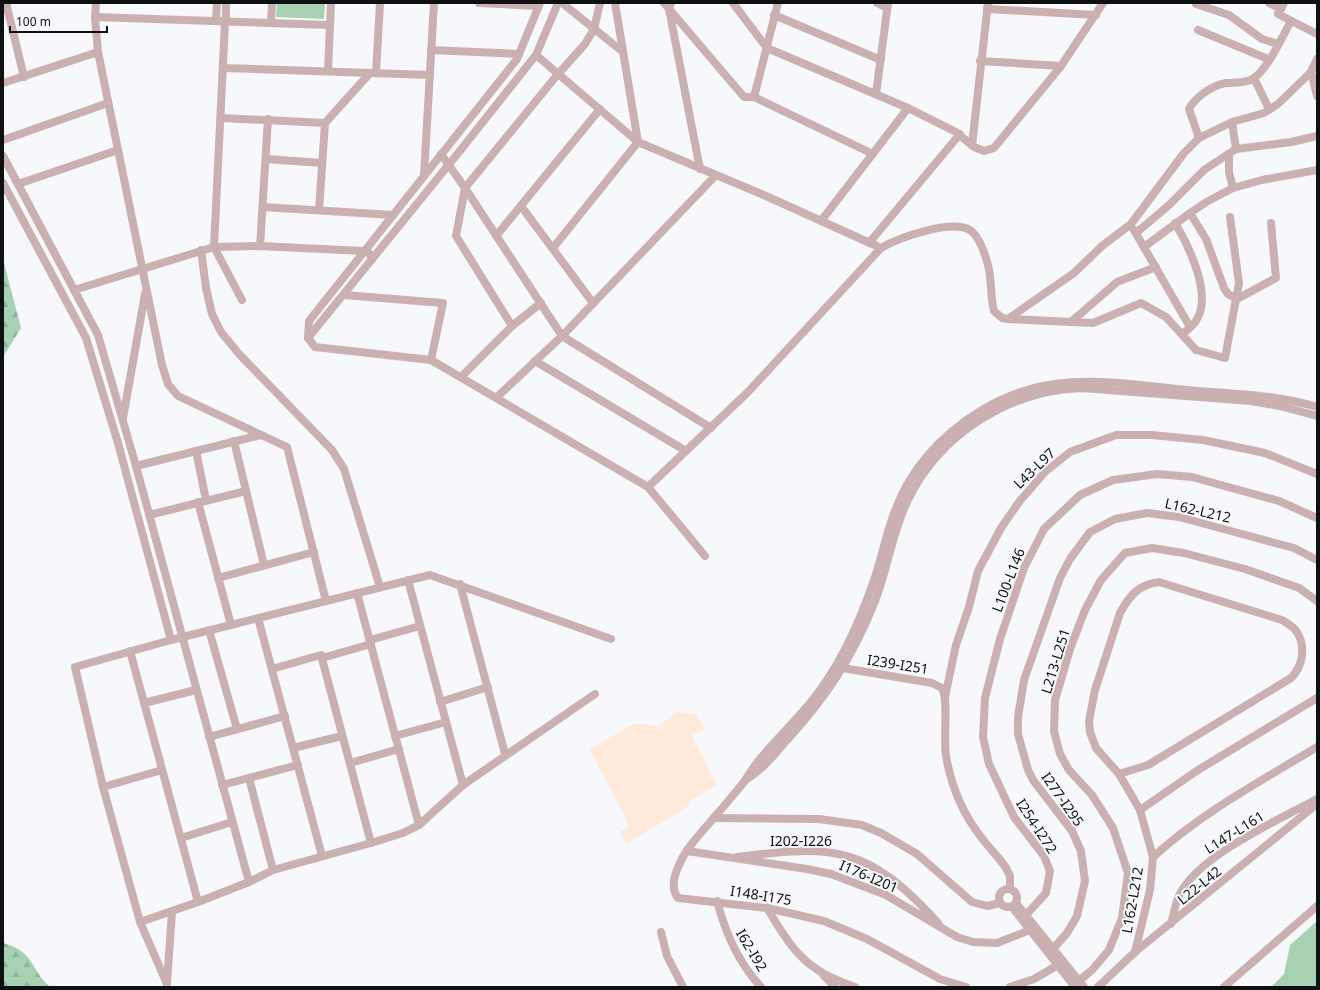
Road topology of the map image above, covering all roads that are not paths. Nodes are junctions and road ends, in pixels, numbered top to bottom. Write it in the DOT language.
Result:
graph roads {
  1 [pos="6,3"];
  2 [pos="96,3"];
  3 [pos="217,3"];
  4 [pos="226,3"];
  5 [pos="272,3"];
  6 [pos="331,3"];
  7 [pos="380,3"];
  8 [pos="434,3"];
  9 [pos="479,3"];
  10 [pos="558,3"];
  11 [pos="562,3"];
  12 [pos="600,3"];
  13 [pos="615,3"];
  14 [pos="733,3"];
  15 [pos="778,3"];
  16 [pos="877,3"];
  17 [pos="1103,3"];
  18 [pos="1269,3"];
  19 [pos="1196,4"];
  20 [pos="539,5"];
  21 [pos="668,5"];
  22 [pos="888,5"];
  23 [pos="988,6"];
  24 [pos="1282,6"];
  25 [pos="774,15"];
  26 [pos="1096,15"];
  27 [pos="95,17"];
  28 [pos="1291,21"];
  29 [pos="216,22"];
  30 [pos="225,22"];
  31 [pos="271,23"];
  32 [pos="330,25"];
  33 [pos="594,29"];
  34 [pos="1198,30"];
  35 [pos="1317,34"];
  36 [pos="1278,44"];
  37 [pos="767,48"];
  38 [pos="431,50"];
  39 [pos="98,52"];
  40 [pos="623,52"];
  41 [pos="519,54"];
  42 [pos="536,55"];
  43 [pos="1317,59"];
  44 [pos="881,60"];
  45 [pos="1268,60"];
  46 [pos="980,61"];
  47 [pos="1061,66"];
  48 [pos="223,68"];
  49 [pos="328,71"];
  50 [pos="1312,72"];
  51 [pos="373,73"];
  52 [pos="558,74"];
  53 [pos="430,75"];
  54 [pos="24,76"];
  55 [pos="1254,78"];
  56 [pos="3,83"];
  57 [pos="1317,92"];
  58 [pos="876,94"];
  59 [pos="754,97"];
  60 [pos="108,103"];
  61 [pos="908,108"];
  62 [pos="600,109"];
  63 [pos="1269,109"];
  64 [pos="221,118"];
  65 [pos="268,120"];
  66 [pos="1232,122"];
  67 [pos="324,123"];
  68 [pos="960,134"];
  69 [pos="1317,136"];
  70 [pos="1198,138"];
  71 [pos="3,140"];
  72 [pos="638,142"];
  73 [pos="972,145"];
  74 [pos="1236,149"];
  75 [pos="118,150"];
  76 [pos="441,154"];
  77 [pos="873,154"];
  78 [pos="1229,154"];
  79 [pos="3,156"];
  80 [pos="266,159"];
  81 [pos="322,163"];
  82 [pos="449,165"];
  83 [pos="700,169"];
  84 [pos="1317,170"];
  85 [pos="424,175"];
  86 [pos="716,175"];
  87 [pos="3,183"];
  88 [pos="18,184"];
  89 [pos="465,188"];
  90 [pos="1233,188"];
  91 [pos="521,206"];
  92 [pos="263,207"];
  93 [pos="319,210"];
  94 [pos="1190,213"];
  95 [pos="393,215"];
  96 [pos="1230,217"];
  97 [pos="821,221"];
  98 [pos="1175,223"];
  99 [pos="1271,223"];
  100 [pos="1131,224"];
  101 [pos="1136,233"];
  102 [pos="496,236"];
  103 [pos="869,243"];
  104 [pos="260,246"];
  105 [pos="214,247"];
  106 [pos="1144,247"];
  107 [pos="553,248"];
  108 [pos="881,248"];
  109 [pos="201,250"];
  110 [pos="364,250"];
  111 [pos="372,259"];
  112 [pos="1156,267"];
  113 [pos="142,270"];
  114 [pos="146,289"];
  115 [pos="74,290"];
  116 [pos="344,295"];
  117 [pos="1237,299"];
  118 [pos="242,300"];
  119 [pos="541,303"];
  120 [pos="593,303"];
  121 [pos="1008,319"];
  122 [pos="1070,322"];
  123 [pos="512,326"];
  124 [pos="1190,327"];
  125 [pos="1182,334"];
  126 [pos="98,335"];
  127 [pos="562,336"];
  128 [pos="86,338"];
  129 [pos="308,338"];
  130 [pos="431,360"];
  131 [pos="535,361"];
  132 [pos="461,377"];
  133 [pos="1135,387"];
  134 [pos="497,397"];
  135 [pos="1317,407"];
  136 [pos="1317,416"];
  137 [pos="123,421"];
  138 [pos="711,428"];
  139 [pos="261,434"];
  140 [pos="234,441"];
  141 [pos="196,451"];
  142 [pos="686,451"];
  143 [pos="136,466"];
  144 [pos="1317,474"];
  145 [pos="648,486"];
  146 [pos="246,491"];
  147 [pos="202,501"];
  148 [pos="149,515"];
  149 [pos="1317,518"];
  150 [pos="314,552"];
  151 [pos="705,556"];
  152 [pos="1317,560"];
  153 [pos="264,565"];
  154 [pos="218,578"];
  155 [pos="408,580"];
  156 [pos="460,584"];
  157 [pos="380,587"];
  158 [pos="357,593"];
  159 [pos="326,601"];
  160 [pos="1317,601"];
  161 [pos="258,618"];
  162 [pos="230,625"];
  163 [pos="420,626"];
  164 [pos="209,630"];
  165 [pos="181,637"];
  166 [pos="612,639"];
  167 [pos="171,640"];
  168 [pos="370,642"];
  169 [pos="130,652"];
  170 [pos="322,658"];
  171 [pos="840,667"];
  172 [pos="272,669"];
  173 [pos="1024,680"];
  174 [pos="488,687"];
  175 [pos="196,690"];
  176 [pos="595,694"];
  177 [pos="945,697"];
  178 [pos="985,698"];
  179 [pos="1317,698"];
  180 [pos="440,702"];
  181 [pos="144,703"];
  182 [pos="285,716"];
  183 [pos="446,722"];
  184 [pos="237,729"];
  185 [pos="342,736"];
  186 [pos="396,736"];
  187 [pos="209,737"];
  188 [pos="293,748"];
  189 [pos="1317,748"];
  190 [pos="399,749"];
  191 [pos="506,754"];
  192 [pos="350,763"];
  193 [pos="298,765"];
  194 [pos="162,770"];
  195 [pos="1119,774"];
  196 [pos="249,778"];
  197 [pos="222,785"];
  198 [pos="463,785"];
  199 [pos="103,787"];
  200 [pos="1317,799"];
  201 [pos="1317,804"];
  202 [pos="1140,810"];
  203 [pos="714,818"];
  204 [pos="232,822"];
  205 [pos="419,825"];
  206 [pos="181,838"];
  207 [pos="371,843"];
  208 [pos="687,851"];
  209 [pos="322,856"];
  210 [pos="1153,857"];
  211 [pos="728,858"];
  212 [pos="273,870"];
  213 [pos="249,882"];
  214 [pos="1010,889"];
  215 [pos="717,901"];
  216 [pos="198,902"];
  217 [pos="1000,903"];
  218 [pos="1014,905"];
  219 [pos="1317,906"];
  220 [pos="767,908"];
  221 [pos="172,912"];
  222 [pos="1026,915"];
  223 [pos="140,922"];
  224 [pos="1171,924"];
  225 [pos="944,929"];
  226 [pos="1030,930"];
  227 [pos="661,932"];
  228 [pos="1053,949"];
  229 [pos="1135,952"];
  230 [pos="1058,965"];
  231 [pos="819,971"];
  232 [pos="168,985"];
  233 [pos="1079,985"];
  234 [pos="683,987"];
  235 [pos="761,987"];
  236 [pos="835,987"];
  237 [pos="855,987"];
  238 [pos="966,987"];
  239 [pos="1010,987"];
  240 [pos="1098,987"];
  241 [pos="1224,987"];
  1 -- 54 [label="street"];
  2 -- 27 [label="street"];
  3 -- 29 [label="street"];
  4 -- 30 [label="street"];
  5 -- 31 [label="street"];
  6 -- 32 [label="street"];
  7 -- 51 [label="street"];
  8 -- 38 [label="street"];
  9 -- 20 [label="street"];
  10 -- 42 [label="street"];
  11 -- 33 [label="street"];
  12 -- 33 [label="street"];
  13 -- 40 [label="street"];
  14 -- 37 [label="street"];
  15 -- 25 [label="street"];
  16 -- 22 [label="street"];
  17 -- 26 [label="street"];
  18 -- 24 [label="street"];
  19 -- 36 [label="street"];
  20 -- 41 [label="street"];
  21 -- 59 [label="street"];
  21 -- 83 [label="street"];
  22 -- 44 [label="street"];
  23 -- 26 [label="street"];
  23 -- 46 [label="street"];
  24 -- 28 [label="street"];
  25 -- 37 [label="street"];
  25 -- 44 [label="street"];
  26 -- 47 [label="street"];
  27 -- 29 [label="street"];
  27 -- 39 [label="street"];
  28 -- 35 [label="street"];
  28 -- 36 [label="street"];
  29 -- 30 [label="street"];
  30 -- 31 [label="street"];
  30 -- 48 [label="street"];
  31 -- 32 [label="street"];
  32 -- 49 [label="street"];
  33 -- 40 [label="street"];
  33 -- 52 [label="street"];
  34 -- 45 [label="street"];
  36 -- 45 [label="street"];
  37 -- 58 [label="street"];
  37 -- 59 [label="street"];
  38 -- 41 [label="street"];
  38 -- 53 [label="street"];
  39 -- 54 [label="street"];
  39 -- 60 [label="street"];
  40 -- 72 [label="street"];
  41 -- 76 [label="street"];
  42 -- 52 [label="street"];
  42 -- 82 [label="street"];
  43 -- 50 [label="street"];
  44 -- 58 [label="street"];
  45 -- 55 [label="street"];
  46 -- 47 [label="street"];
  46 -- 73 [label="street"];
  47 -- 73 [label="street"];
  48 -- 49 [label="street"];
  48 -- 64 [label="street"];
  49 -- 51 [label="street"];
  50 -- 57 [label="street"];
  50 -- 63 [label="street"];
  51 -- 53 [label="street"];
  51 -- 67 [label="street"];
  52 -- 62 [label="street"];
  52 -- 89 [label="street"];
  53 -- 85 [label="street"];
  54 -- 56 [label="street"];
  55 -- 63 [label="street"];
  55 -- 70 [label="street"];
  58 -- 61 [label="street"];
  59 -- 77 [label="street"];
  60 -- 71 [label="street"];
  60 -- 75 [label="street"];
  61 -- 68 [label="street"];
  61 -- 77 [label="street"];
  62 -- 72 [label="street"];
  62 -- 91 [label="street"];
  63 -- 66 [label="street"];
  64 -- 65 [label="street"];
  64 -- 105 [label="street"];
  65 -- 67 [label="street"];
  65 -- 80 [label="street"];
  66 -- 70 [label="street"];
  66 -- 74 [label="street"];
  67 -- 81 [label="street"];
  68 -- 73 [label="street"];
  68 -- 103 [label="street"];
  69 -- 74 [label="street"];
  70 -- 100 [label="street"];
  72 -- 83 [label="street"];
  72 -- 107 [label="street"];
  74 -- 78 [label="street"];
  75 -- 88 [label="street"];
  75 -- 113 [label="street"];
  76 -- 82 [label="street"];
  76 -- 85 [label="street"];
  77 -- 97 [label="street"];
  78 -- 90 [label="street"];
  78 -- 101 [label="street"];
  79 -- 88 [label="street"];
  80 -- 81 [label="street"];
  80 -- 92 [label="street"];
  81 -- 93 [label="street"];
  82 -- 89 [label="street"];
  82 -- 111 [label="street"];
  83 -- 86 [label="street"];
  84 -- 90 [label="street"];
  85 -- 95 [label="street"];
  86 -- 97 [label="street"];
  86 -- 120 [label="street"];
  87 -- 128 [label="street"];
  88 -- 115 [label="street"];
  89 -- 102 [label="street"];
  89 -- 123 [label="street"];
  90 -- 94 [label="street"];
  91 -- 102 [label="street"];
  91 -- 107 [label="street"];
  92 -- 93 [label="street"];
  92 -- 104 [label="street"];
  93 -- 95 [label="street"];
  94 -- 98 [label="street"];
  94 -- 117 [label="street"];
  95 -- 110 [label="street"];
  96 -- 117 [label="street"];
  97 -- 103 [label="street"];
  98 -- 106 [label="street"];
  98 -- 124 [label="street"];
  99 -- 117 [label="street"];
  100 -- 101 [label="street"];
  100 -- 121 [label="street"];
  101 -- 106 [label="street"];
  102 -- 119 [label="street"];
  103 -- 108 [label="street"];
  104 -- 105 [label="street"];
  104 -- 110 [label="street"];
  105 -- 109 [label="street"];
  105 -- 118 [label="street"];
  106 -- 112 [label="street"];
  107 -- 120 [label="street"];
  108 -- 121 [label="street"];
  108 -- 138 [label="street"];
  109 -- 113 [label="street"];
  109 -- 157 [label="street"];
  110 -- 111 [label="street"];
  110 -- 129 [label="street"];
  111 -- 116 [label="street"];
  112 -- 122 [label="street"];
  112 -- 124 [label="street"];
  113 -- 114 [label="street"];
  113 -- 115 [label="street"];
  114 -- 137 [label="street"];
  114 -- 139 [label="street"];
  115 -- 126 [label="street"];
  116 -- 129 [label="street"];
  116 -- 130 [label="street"];
  117 -- 125 [label="street"];
  119 -- 123 [label="street"];
  119 -- 127 [label="street"];
  120 -- 127 [label="street"];
  121 -- 122 [label="street"];
  122 -- 125 [label="street"];
  123 -- 132 [label="street"];
  124 -- 125 [label="street"];
  126 -- 128 [label="street"];
  126 -- 137 [label="street"];
  127 -- 131 [label="street"];
  127 -- 138 [label="street"];
  128 -- 167 [label="street"];
  129 -- 130 [label="street"];
  130 -- 132 [label="street"];
  131 -- 134 [label="street"];
  131 -- 142 [label="street"];
  132 -- 134 [label="street"];
  133 -- 135 [label="street"];
  133 -- 136 [label="street"];
  133 -- 171 [label="street, I148-I175"];
  134 -- 145 [label="street"];
  137 -- 143 [label="street"];
  138 -- 142 [label="street"];
  139 -- 140 [label="street"];
  139 -- 150 [label="street"];
  140 -- 141 [label="street"];
  140 -- 146 [label="street"];
  141 -- 143 [label="street"];
  141 -- 147 [label="street"];
  142 -- 145 [label="street"];
  143 -- 148 [label="street"];
  144 -- 177 [label="street, L43-L97"];
  145 -- 151 [label="street"];
  146 -- 147 [label="street"];
  146 -- 153 [label="street"];
  147 -- 148 [label="street"];
  147 -- 154 [label="street"];
  148 -- 165 [label="street"];
  149 -- 178 [label="street, L100-L146"];
  150 -- 153 [label="street"];
  150 -- 159 [label="street"];
  152 -- 173 [label="street, L162-L212"];
  153 -- 154 [label="street"];
  154 -- 162 [label="street"];
  155 -- 156 [label="street"];
  155 -- 157 [label="street"];
  155 -- 163 [label="street"];
  156 -- 166 [label="street"];
  156 -- 174 [label="street"];
  157 -- 158 [label="street"];
  158 -- 159 [label="street"];
  158 -- 168 [label="street"];
  159 -- 161 [label="street"];
  160 -- 233 [label="street, L213-L251"];
  161 -- 162 [label="street"];
  161 -- 172 [label="street"];
  162 -- 164 [label="street"];
  163 -- 168 [label="street"];
  163 -- 180 [label="street"];
  164 -- 165 [label="street"];
  164 -- 184 [label="street"];
  165 -- 167 [label="street"];
  165 -- 175 [label="street"];
  167 -- 169 [label="street"];
  168 -- 170 [label="street"];
  168 -- 186 [label="street"];
  169 -- 181 [label="street"];
  169 -- 199 [label="street"];
  170 -- 172 [label="street"];
  170 -- 185 [label="street"];
  171 -- 177 [label="street, I239-I251"];
  171 -- 203 [label="street, I148-I175"];
  172 -- 182 [label="street"];
  173 -- 228 [label="street, I277-I295"];
  174 -- 180 [label="street"];
  174 -- 191 [label="street"];
  175 -- 181 [label="street"];
  175 -- 187 [label="street"];
  176 -- 191 [label="street"];
  177 -- 214 [label="street"];
  178 -- 222 [label="street, I254-I272"];
  179 -- 202 [label="street"];
  180 -- 183 [label="street"];
  181 -- 194 [label="street"];
  182 -- 184 [label="street"];
  182 -- 188 [label="street"];
  183 -- 186 [label="street"];
  183 -- 198 [label="street"];
  184 -- 187 [label="street"];
  185 -- 188 [label="street"];
  185 -- 192 [label="street"];
  186 -- 190 [label="street"];
  187 -- 197 [label="street"];
  188 -- 193 [label="street"];
  189 -- 210 [label="street, L162-L212"];
  190 -- 192 [label="street"];
  190 -- 205 [label="street"];
  191 -- 198 [label="street"];
  192 -- 207 [label="street"];
  193 -- 196 [label="street"];
  193 -- 209 [label="street"];
  194 -- 199 [label="street"];
  194 -- 206 [label="street"];
  195 -- 195 [label="street"];
  195 -- 202 [label="street"];
  196 -- 197 [label="street"];
  196 -- 212 [label="street"];
  197 -- 204 [label="street"];
  198 -- 205 [label="street"];
  199 -- 223 [label="street"];
  200 -- 224 [label="street, L147-L161"];
  201 -- 224 [label="street, L22-L42"];
  202 -- 210 [label="street"];
  203 -- 208 [label="street, I148-I175"];
  203 -- 217 [label="street"];
  204 -- 206 [label="street"];
  204 -- 213 [label="street"];
  205 -- 207 [label="street"];
  206 -- 216 [label="street"];
  207 -- 209 [label="street"];
  208 -- 211 [label="street, I176-I201"];
  208 -- 215 [label="street, I148-I175"];
  209 -- 212 [label="street"];
  210 -- 229 [label="street, L162-L212"];
  211 -- 225 [label="street, I176-I201"];
  211 -- 225 [label="street, I202-I226"];
  212 -- 213 [label="street"];
  213 -- 216 [label="street"];
  214 -- 217 [label="street"];
  214 -- 218 [label="street"];
  215 -- 220 [label="street, I148-I175"];
  215 -- 235 [label="street, I62-I92"];
  216 -- 221 [label="street"];
  217 -- 218 [label="street"];
  218 -- 222 [label="street"];
  218 -- 226 [label="street"];
  219 -- 241 [label="street"];
  220 -- 231 [label="street"];
  220 -- 238 [label="street, I148-I175"];
  221 -- 223 [label="street"];
  221 -- 232 [label="street"];
  222 -- 228 [label="street"];
  223 -- 232 [label="street"];
  224 -- 229 [label="street, L22-L42"];
  225 -- 226 [label="street, I176-I201"];
  226 -- 230 [label="street"];
  227 -- 234 [label="street"];
  228 -- 233 [label="street"];
  229 -- 240 [label="street, L22-L42"];
  230 -- 233 [label="street"];
  230 -- 239 [label="street"];
  231 -- 236 [label="street"];
  231 -- 237 [label="street"];
}
